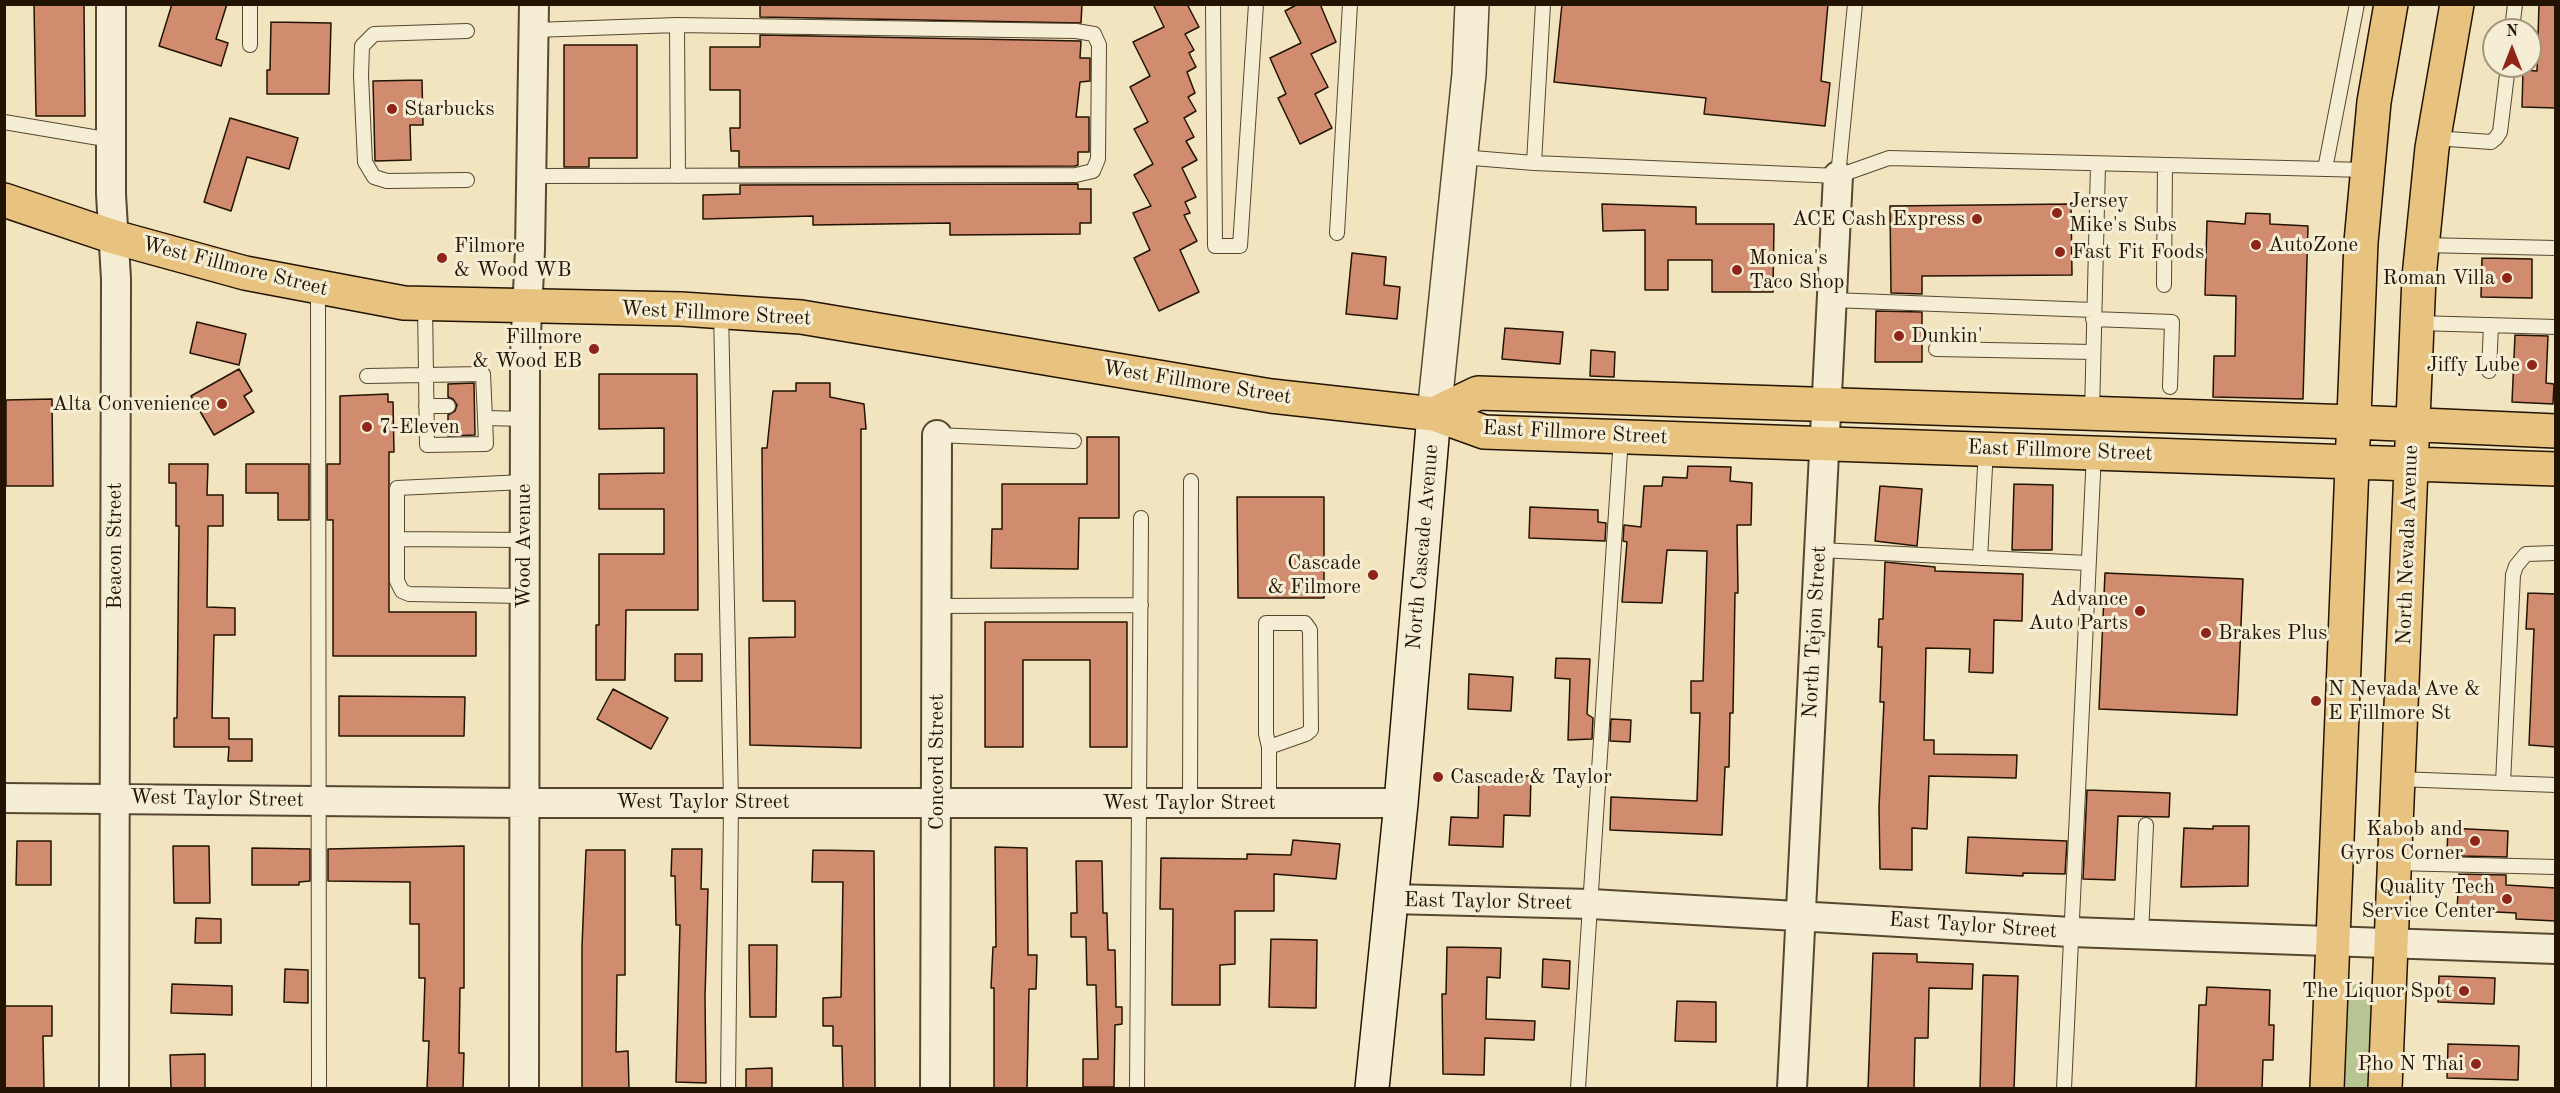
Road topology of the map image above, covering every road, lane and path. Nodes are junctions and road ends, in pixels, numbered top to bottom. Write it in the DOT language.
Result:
graph roads {
  1 [pos="111,4"];
  2 [pos="250,4"];
  3 [pos="1214,4"];
  4 [pos="1256,4"];
  5 [pos="1350,4"];
  6 [pos="1472,4"];
  7 [pos="1543,4"];
  8 [pos="1855,4"];
  9 [pos="2357,4"];
  10 [pos="2391,4"];
  11 [pos="2457,4"];
  12 [pos="534,17"];
  13 [pos="677,25"];
  14 [pos="466,31"];
  15 [pos="250,45"];
  16 [pos="2507,78"];
  17 [pos="4,122"];
  18 [pos="2434,138"];
  19 [pos="111,140"];
  20 [pos="1461,157"];
  21 [pos="1533,163"];
  22 [pos="2098,164"];
  23 [pos="2165,165"];
  24 [pos="2325,169"];
  25 [pos="2366,170"];
  26 [pos="531,176"];
  27 [pos="678,176"];
  28 [pos="1838,176"];
  29 [pos="467,180"];
  30 [pos="4,200"];
  31 [pos="1337,233"];
  32 [pos="114,237"];
  33 [pos="2422,245"];
  34 [pos="2556,248"];
  35 [pos="2164,285"];
  36 [pos="318,289"];
  37 [pos="1832,300"];
  38 [pos="425,304"];
  39 [pos="528,307"];
  40 [pos="721,310"];
  41 [pos="2093,315"];
  42 [pos="2417,323"];
  43 [pos="2491,325"];
  44 [pos="2556,327"];
  45 [pos="1936,349"];
  46 [pos="2093,352"];
  47 [pos="2489,371"];
  48 [pos="425,374"];
  49 [pos="367,376"];
  50 [pos="2170,387"];
  51 [pos="1826,405"];
  52 [pos="426,406"];
  53 [pos="448,406"];
  54 [pos="482,410"];
  55 [pos="2092,413"];
  56 [pos="1434,414"];
  57 [pos="525,419"];
  58 [pos="2354,422"];
  59 [pos="2413,425"];
  60 [pos="2556,431"];
  61 [pos="937,435"];
  62 [pos="1621,437"];
  63 [pos="1074,441"];
  64 [pos="1823,442"];
  65 [pos="1986,449"];
  66 [pos="2094,453"];
  67 [pos="2352,462"];
  68 [pos="2411,465"];
  69 [pos="2556,470"];
  70 [pos="1191,481"];
  71 [pos="524,482"];
  72 [pos="1141,518"];
  73 [pos="398,539"];
  74 [pos="524,540"];
  75 [pos="1819,550"];
  76 [pos="2556,554"];
  77 [pos="1980,558"];
  78 [pos="2088,563"];
  79 [pos="524,596"];
  80 [pos="1141,605"];
  81 [pos="938,606"];
  82 [pos="1269,747"];
  83 [pos="2398,779"];
  84 [pos="2504,783"];
  85 [pos="2556,785"];
  86 [pos="4,798"];
  87 [pos="114,798"];
  88 [pos="319,800"];
  89 [pos="938,801"];
  90 [pos="730,802"];
  91 [pos="1140,802"];
  92 [pos="1190,802"];
  93 [pos="523,803"];
  94 [pos="1269,803"];
  95 [pos="1401,803"];
  96 [pos="2146,825"];
  97 [pos="2394,863"];
  98 [pos="2556,867"];
  99 [pos="1391,899"];
  100 [pos="1591,904"];
  101 [pos="1802,914"];
  102 [pos="2071,932"];
  103 [pos="2141,935"];
  104 [pos="2334,943"];
  105 [pos="2391,944"];
  106 [pos="2556,949"];
  107 [pos="114,1089"];
  108 [pos="318,1089"];
  109 [pos="524,1089"];
  110 [pos="728,1089"];
  111 [pos="935,1089"];
  112 [pos="1137,1089"];
  113 [pos="1372,1089"];
  114 [pos="1578,1089"];
  115 [pos="1792,1089"];
  116 [pos="2064,1089"];
  117 [pos="2328,1089"];
  118 [pos="2385,1089"];
  1 -- 19 [label="street, Beacon Street"];
  2 -- 15 [label="lane"];
  3 -- 4 [label="lane"];
  5 -- 31 [label="lane"];
  6 -- 20 [label="main road, North Cascade Avenue"];
  7 -- 21 [label="lane"];
  8 -- 28 [label="lane"];
  9 -- 24 [label="lane"];
  10 -- 25 [label="main road"];
  11 -- 18 [label="main road, North Nevada Avenue"];
  12 -- 13 [label="lane"];
  12 -- 26 [label="street, Wood Avenue"];
  13 -- 27 [label="lane"];
  13 -- 27 [label="lane"];
  14 -- 29 [label="lane"];
  16 -- 18 [label="lane"];
  17 -- 19 [label="lane"];
  18 -- 33 [label="main road, North Nevada Avenue"];
  19 -- 32 [label="street, Beacon Street"];
  20 -- 21 [label="lane"];
  20 -- 56 [label="main road, North Cascade Avenue"];
  21 -- 28 [label="lane"];
  22 -- 23 [label="lane"];
  22 -- 28 [label="lane"];
  22 -- 41 [label="lane"];
  23 -- 24 [label="lane"];
  23 -- 35 [label="lane"];
  24 -- 25 [label="lane"];
  25 -- 58 [label="main road"];
  26 -- 27 [label="lane"];
  26 -- 39 [label="street, Wood Avenue"];
  28 -- 37 [label="street, North Tejon Street"];
  30 -- 32 [label="main road, West Fillmore Street"];
  32 -- 36 [label="main road, West Fillmore Street"];
  32 -- 87 [label="street, Beacon Street"];
  33 -- 34 [label="lane"];
  33 -- 42 [label="main road, North Nevada Avenue"];
  36 -- 38 [label="main road, West Fillmore Street"];
  36 -- 88 [label="lane"];
  37 -- 41 [label="lane"];
  37 -- 51 [label="street, North Tejon Street"];
  38 -- 39 [label="main road, West Fillmore Street"];
  38 -- 48 [label="lane"];
  39 -- 40 [label="main road, West Fillmore Street"];
  39 -- 57 [label="street, Wood Avenue"];
  40 -- 56 [label="main road, West Fillmore Street"];
  40 -- 90 [label="lane"];
  41 -- 46 [label="lane"];
  41 -- 50 [label="lane"];
  42 -- 43 [label="lane"];
  42 -- 59 [label="main road, North Nevada Avenue"];
  43 -- 44 [label="lane"];
  43 -- 47 [label="lane"];
  45 -- 46 [label="lane"];
  46 -- 55 [label="lane"];
  48 -- 49 [label="lane"];
  48 -- 52 [label="lane"];
  48 -- 54 [label="lane"];
  51 -- 55 [label="main road, East Fillmore Street"];
  51 -- 56 [label="main road, East Fillmore Street"];
  51 -- 64 [label="street, North Tejon Street"];
  52 -- 53 [label="lane"];
  52 -- 54 [label="lane"];
  54 -- 57 [label="lane"];
  55 -- 58 [label="main road, East Fillmore Street"];
  56 -- 62 [label="main road, East Fillmore Street"];
  56 -- 95 [label="main road, North Cascade Avenue"];
  57 -- 71 [label="street, Wood Avenue"];
  58 -- 59 [label="main road, East Fillmore Street"];
  58 -- 67 [label="main road"];
  59 -- 60 [label="main road, East Fillmore Street"];
  59 -- 68 [label="main road, North Nevada Avenue"];
  61 -- 63 [label="lane"];
  61 -- 81 [label="street, Concord Street"];
  62 -- 64 [label="main road, East Fillmore Street"];
  62 -- 100 [label="lane"];
  64 -- 65 [label="main road, East Fillmore Street"];
  64 -- 75 [label="street, North Tejon Street"];
  65 -- 66 [label="main road, East Fillmore Street"];
  65 -- 77 [label="lane"];
  66 -- 67 [label="main road, East Fillmore Street"];
  66 -- 78 [label="lane"];
  67 -- 68 [label="main road, East Fillmore Street"];
  67 -- 104 [label="main road"];
  68 -- 69 [label="main road, East Fillmore Street"];
  68 -- 83 [label="main road, North Nevada Avenue"];
  70 -- 92 [label="lane"];
  71 -- 73 [label="lane"];
  71 -- 74 [label="street, Wood Avenue"];
  72 -- 80 [label="lane"];
  73 -- 74 [label="lane"];
  73 -- 79 [label="lane"];
  74 -- 79 [label="street, Wood Avenue"];
  75 -- 77 [label="lane"];
  75 -- 101 [label="street, North Tejon Street"];
  76 -- 84 [label="lane"];
  77 -- 78 [label="lane"];
  78 -- 102 [label="lane"];
  79 -- 93 [label="street, Wood Avenue"];
  80 -- 81 [label="lane"];
  80 -- 91 [label="lane"];
  81 -- 89 [label="street, Concord Street"];
  82 -- 82 [label="lane"];
  82 -- 94 [label="lane"];
  83 -- 84 [label="lane"];
  83 -- 97 [label="main road, North Nevada Avenue"];
  84 -- 85 [label="lane"];
  86 -- 87 [label="street, West Taylor Street"];
  87 -- 88 [label="street, West Taylor Street"];
  87 -- 107 [label="street, Beacon Street"];
  88 -- 93 [label="street, West Taylor Street"];
  88 -- 108 [label="lane"];
  89 -- 90 [label="street, West Taylor Street"];
  89 -- 91 [label="street, West Taylor Street"];
  89 -- 111 [label="street, Concord Street"];
  90 -- 93 [label="street, West Taylor Street"];
  90 -- 110 [label="lane"];
  91 -- 92 [label="street, West Taylor Street"];
  91 -- 112 [label="lane"];
  92 -- 94 [label="street, West Taylor Street"];
  93 -- 109 [label="street, Wood Avenue"];
  94 -- 95 [label="street, West Taylor Street"];
  95 -- 99 [label="main road, North Cascade Avenue"];
  96 -- 103 [label="lane"];
  97 -- 98 [label="lane"];
  97 -- 105 [label="main road, North Nevada Avenue"];
  99 -- 100 [label="street, East Taylor Street"];
  99 -- 113 [label="main road, North Cascade Avenue"];
  100 -- 101 [label="street, East Taylor Street"];
  100 -- 114 [label="lane"];
  101 -- 102 [label="street, East Taylor Street"];
  101 -- 115 [label="street, North Tejon Street"];
  102 -- 103 [label="street, East Taylor Street"];
  102 -- 116 [label="lane"];
  103 -- 104 [label="street, East Taylor Street"];
  104 -- 105 [label="street, East Taylor Street"];
  104 -- 117 [label="main road"];
  105 -- 106 [label="street, East Taylor Street"];
  105 -- 118 [label="main road, North Nevada Avenue"];
}
